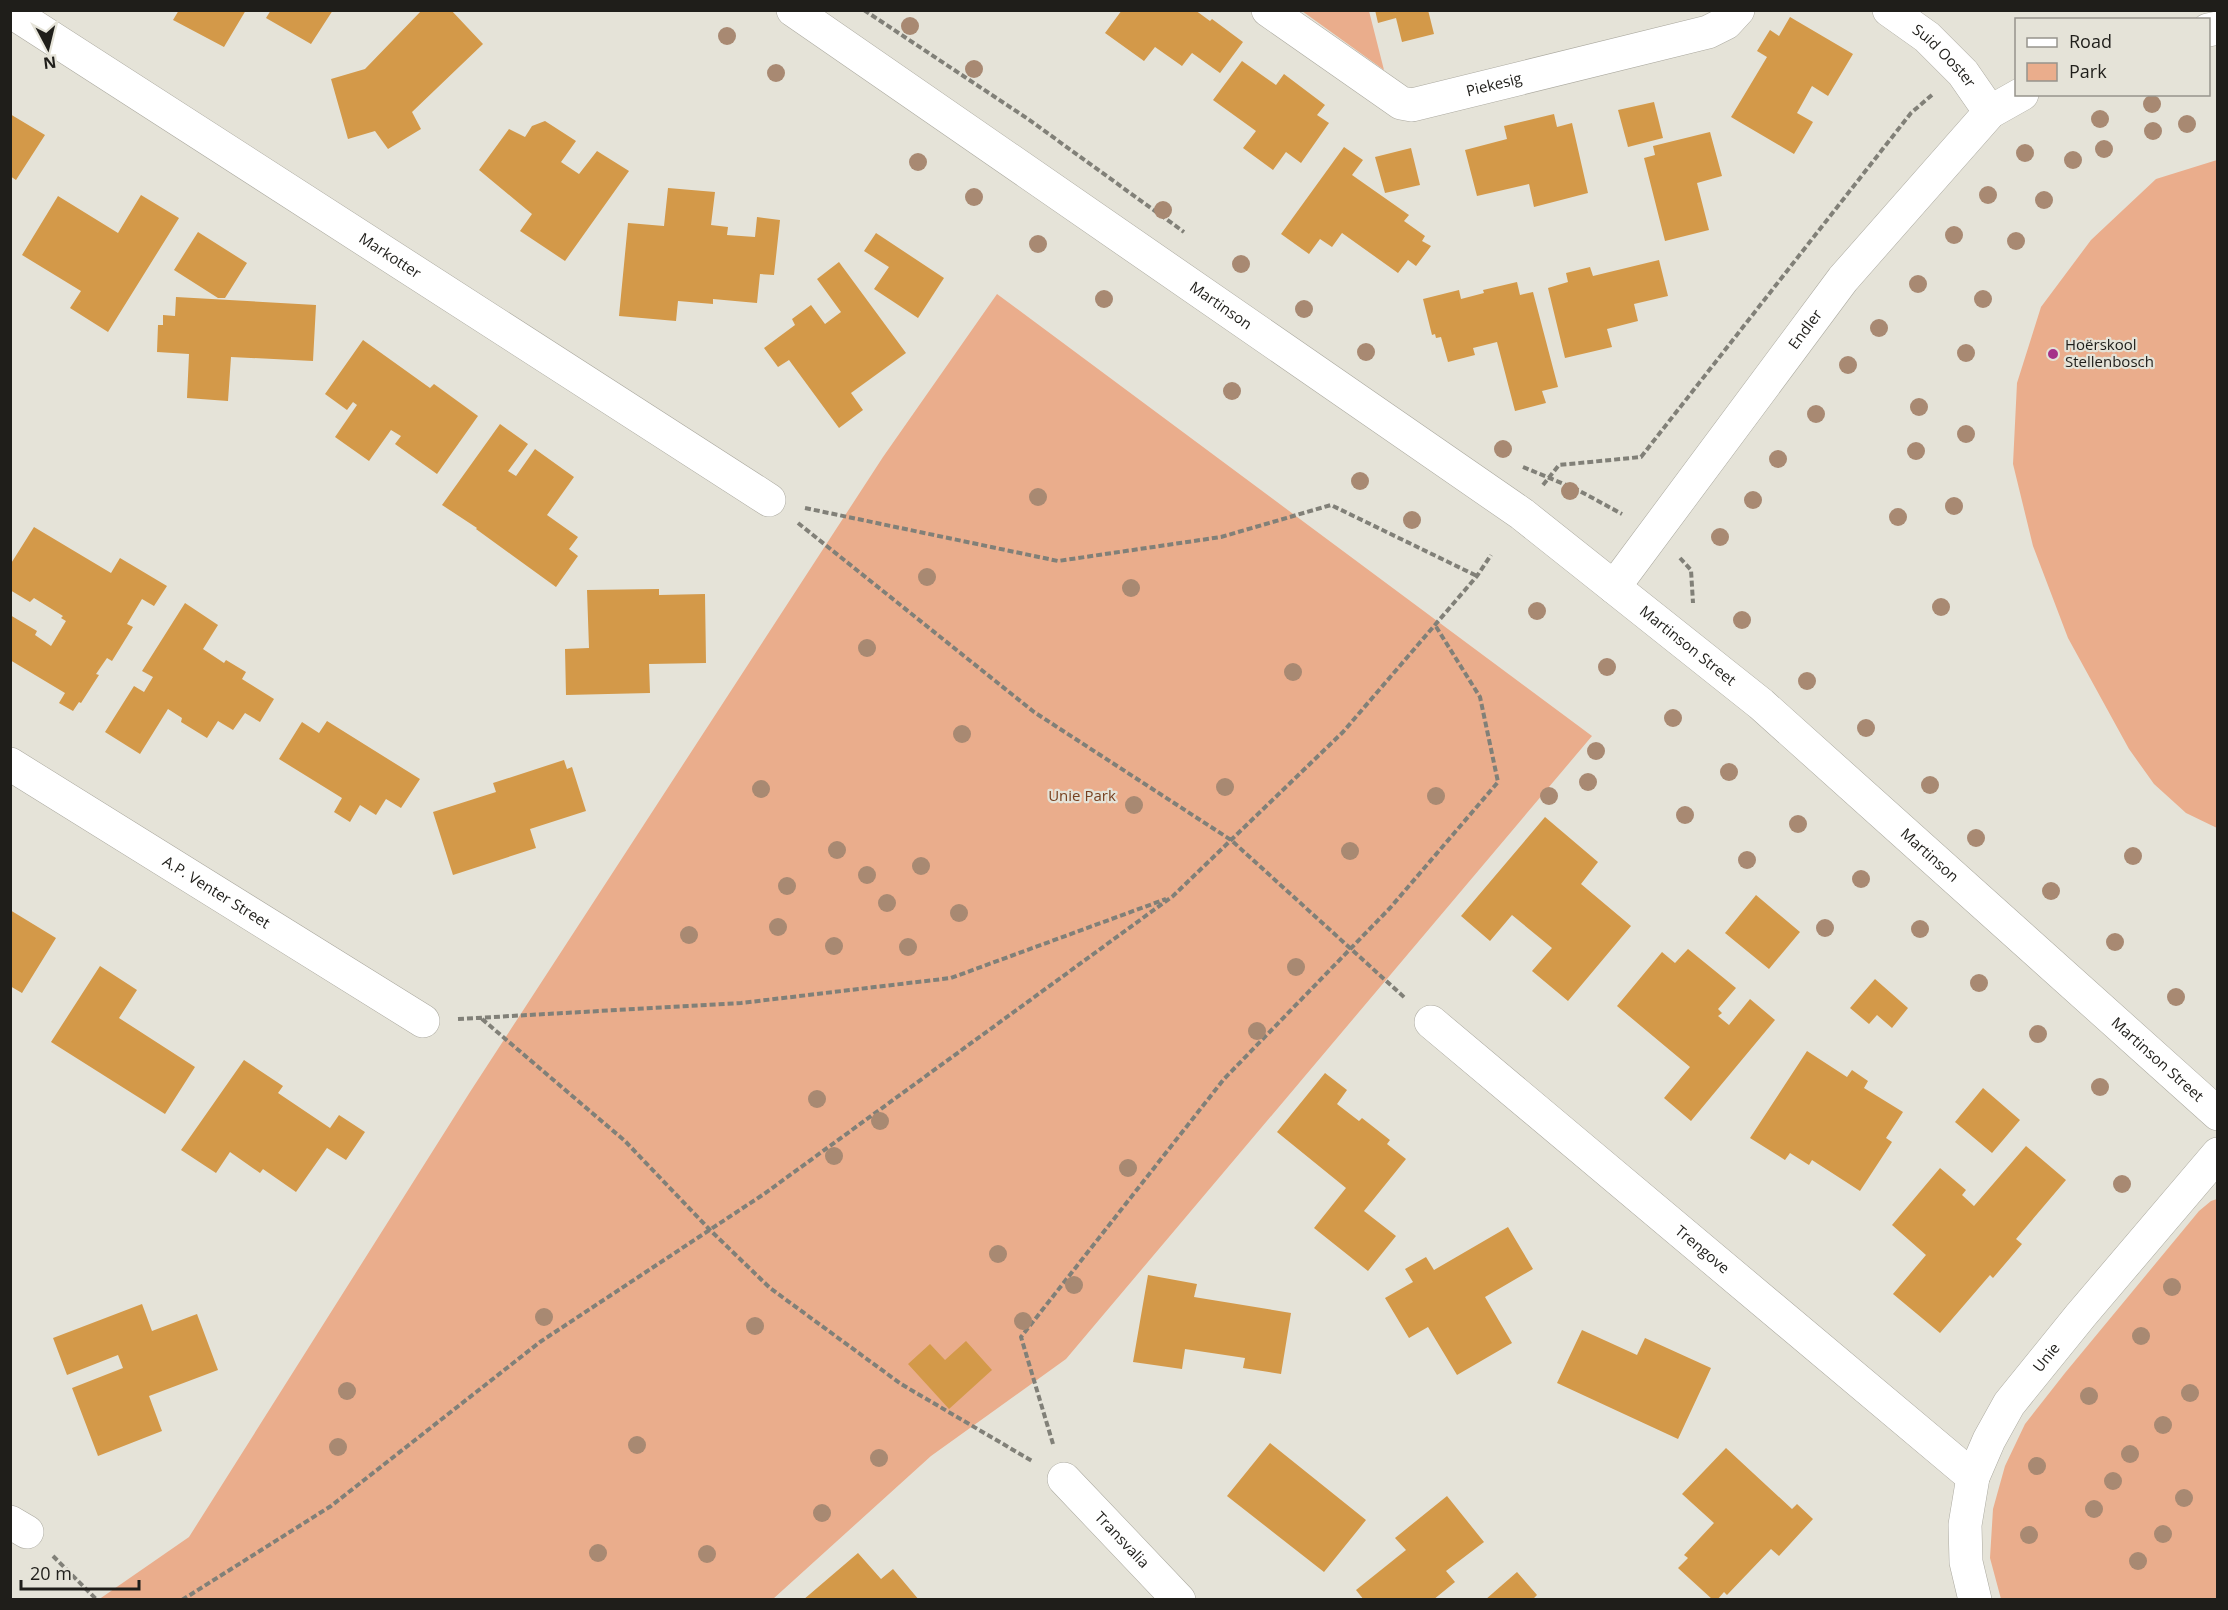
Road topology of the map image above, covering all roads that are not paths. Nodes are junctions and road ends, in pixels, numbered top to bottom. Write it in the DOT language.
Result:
graph roads {
  1 [pos="793,10"];
  2 [pos="1268,10"];
  3 [pos="1738,10"];
  4 [pos="1888,10"];
  5 [pos="10,11"];
  6 [pos="2018,96"];
  7 [pos="1990,112"];
  8 [pos="769,500"];
  9 [pos="1614,587"];
  10 [pos="1761,704"];
  11 [pos="10,764"];
  12 [pos="2097,1005"];
  13 [pos="423,1021"];
  14 [pos="1431,1022"];
  15 [pos="2217,1114"];
  16 [pos="2217,1154"];
  17 [pos="1973,1477"];
  18 [pos="1064,1479"];
  19 [pos="1179,1599"];
  20 [pos="1975,1599"];
  1 -- 9 [label="street, Martinson"];
  2 -- 3 [label="street, Piekesig"];
  4 -- 7 [label="street, Suid Ooster"];
  5 -- 8 [label="street, Markotter"];
  6 -- 7 [label="street, Endler"];
  7 -- 9 [label="street, Endler"];
  9 -- 10 [label="street, Martinson Street"];
  10 -- 12 [label="street, Martinson"];
  11 -- 13 [label="street, A.P. Venter Street"];
  12 -- 15 [label="street, Martinson Street"];
  14 -- 17 [label="street, Trengove"];
  16 -- 17 [label="street, Unie"];
  17 -- 20 [label="street, Unie"];
  18 -- 19 [label="street, Transvalia"];
}
